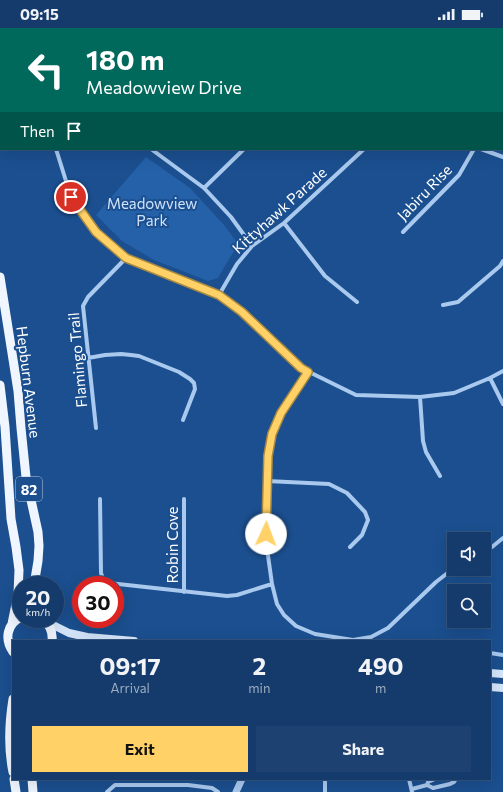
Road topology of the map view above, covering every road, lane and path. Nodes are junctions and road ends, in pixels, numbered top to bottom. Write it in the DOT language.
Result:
graph roads {
  1 [pos="56,150"];
  2 [pos="152,150"];
  3 [pos="243,150"];
  4 [pos="363,150"];
  5 [pos="473,150"];
  6 [pos="484,150"];
  7 [pos="503,157"];
  8 [pos="204,188"];
  9 [pos="284,222"];
  10 [pos="403,232"];
  11 [pos="252,246"];
  12 [pos="126,258"];
  13 [pos="503,261"];
  14 [pos="0,277"];
  15 [pos="219,295"];
  16 [pos="357,302"];
  17 [pos="443,305"];
  18 [pos="88,358"];
  19 [pos="503,371"];
  20 [pos="308,372"];
  21 [pos="490,378"];
  22 [pos="0,385"];
  23 [pos="420,397"];
  24 [pos="503,404"];
  25 [pos="183,420"];
  26 [pos="96,428"];
  27 [pos="440,476"];
  28 [pos="267,481"];
  29 [pos="100,499"];
  30 [pos="184,499"];
  31 [pos="503,538"];
  32 [pos="350,547"];
  33 [pos="491,548"];
  34 [pos="447,573"];
  35 [pos="18,576"];
  36 [pos="35,576"];
  37 [pos="272,584"];
  38 [pos="184,592"];
  39 [pos="12,624"];
  40 [pos="50,628"];
  41 [pos="59,628"];
  42 [pos="52,640"];
  43 [pos="122,640"];
  44 [pos="12,651"];
  45 [pos="491,653"];
  46 [pos="503,654"];
  47 [pos="491,673"];
  48 [pos="503,674"];
  49 [pos="491,687"];
  50 [pos="503,688"];
  51 [pos="12,704"];
  52 [pos="12,767"];
  53 [pos="14,780"];
  54 [pos="32,780"];
  55 [pos="190,780"];
  56 [pos="242,780"];
  57 [pos="325,780"];
  58 [pos="410,780"];
  59 [pos="432,780"];
  60 [pos="455,780"];
  61 [pos="188,785"];
  62 [pos="427,785"];
  63 [pos="412,791"];
  64 [pos="16,792"];
  65 [pos="33,792"];
  66 [pos="107,792"];
  67 [pos="218,792"];
  68 [pos="236,792"];
  69 [pos="325,792"];
  1 -- 12 [label="street"];
  2 -- 8 [label="street"];
  3 -- 8 [label="street"];
  4 -- 9 [label="street, Kittyhawk Parade"];
  5 -- 10 [label="street, Jabiru Rise"];
  6 -- 7 [label="street"];
  8 -- 11 [label="street"];
  9 -- 11 [label="street, Kittyhawk Parade"];
  9 -- 16 [label="street"];
  11 -- 15 [label="street, Kittyhawk Parade"];
  12 -- 15 [label="street"];
  12 -- 18 [label="street, Flamingo Trail"];
  13 -- 17 [label="street"];
  14 -- 36 [label="main road, Hepburn Avenue / 82"];
  15 -- 20 [label="street"];
  18 -- 25 [label="street"];
  18 -- 26 [label="street, Flamingo Trail"];
  19 -- 21 [label="street"];
  20 -- 23 [label="street"];
  20 -- 28 [label="street"];
  21 -- 23 [label="street"];
  21 -- 24 [label="street"];
  22 -- 35 [label="main road, Hepburn Avenue / 82"];
  23 -- 27 [label="street"];
  28 -- 32 [label="street"];
  28 -- 37 [label="street"];
  29 -- 38 [label="street"];
  30 -- 38 [label="street, Robin Cove"];
  31 -- 33 [label="street"];
  34 -- 37 [label="street"];
  37 -- 38 [label="street"];
  39 -- 44 [label="main road, 82"];
  40 -- 42 [label="main road"];
  41 -- 43 [label="main road"];
  45 -- 46 [label="street"];
  47 -- 48 [label="main road"];
  49 -- 50 [label="main road"];
  51 -- 52 [label="main road"];
  53 -- 64 [label="main road"];
  54 -- 65 [label="main road"];
  55 -- 61 [label="street"];
  56 -- 68 [label="street"];
  57 -- 69 [label="street"];
  58 -- 63 [label="street"];
  59 -- 62 [label="street"];
  60 -- 62 [label="street"];
  61 -- 66 [label="street"];
  61 -- 67 [label="street"];
  62 -- 63 [label="street"];
}
